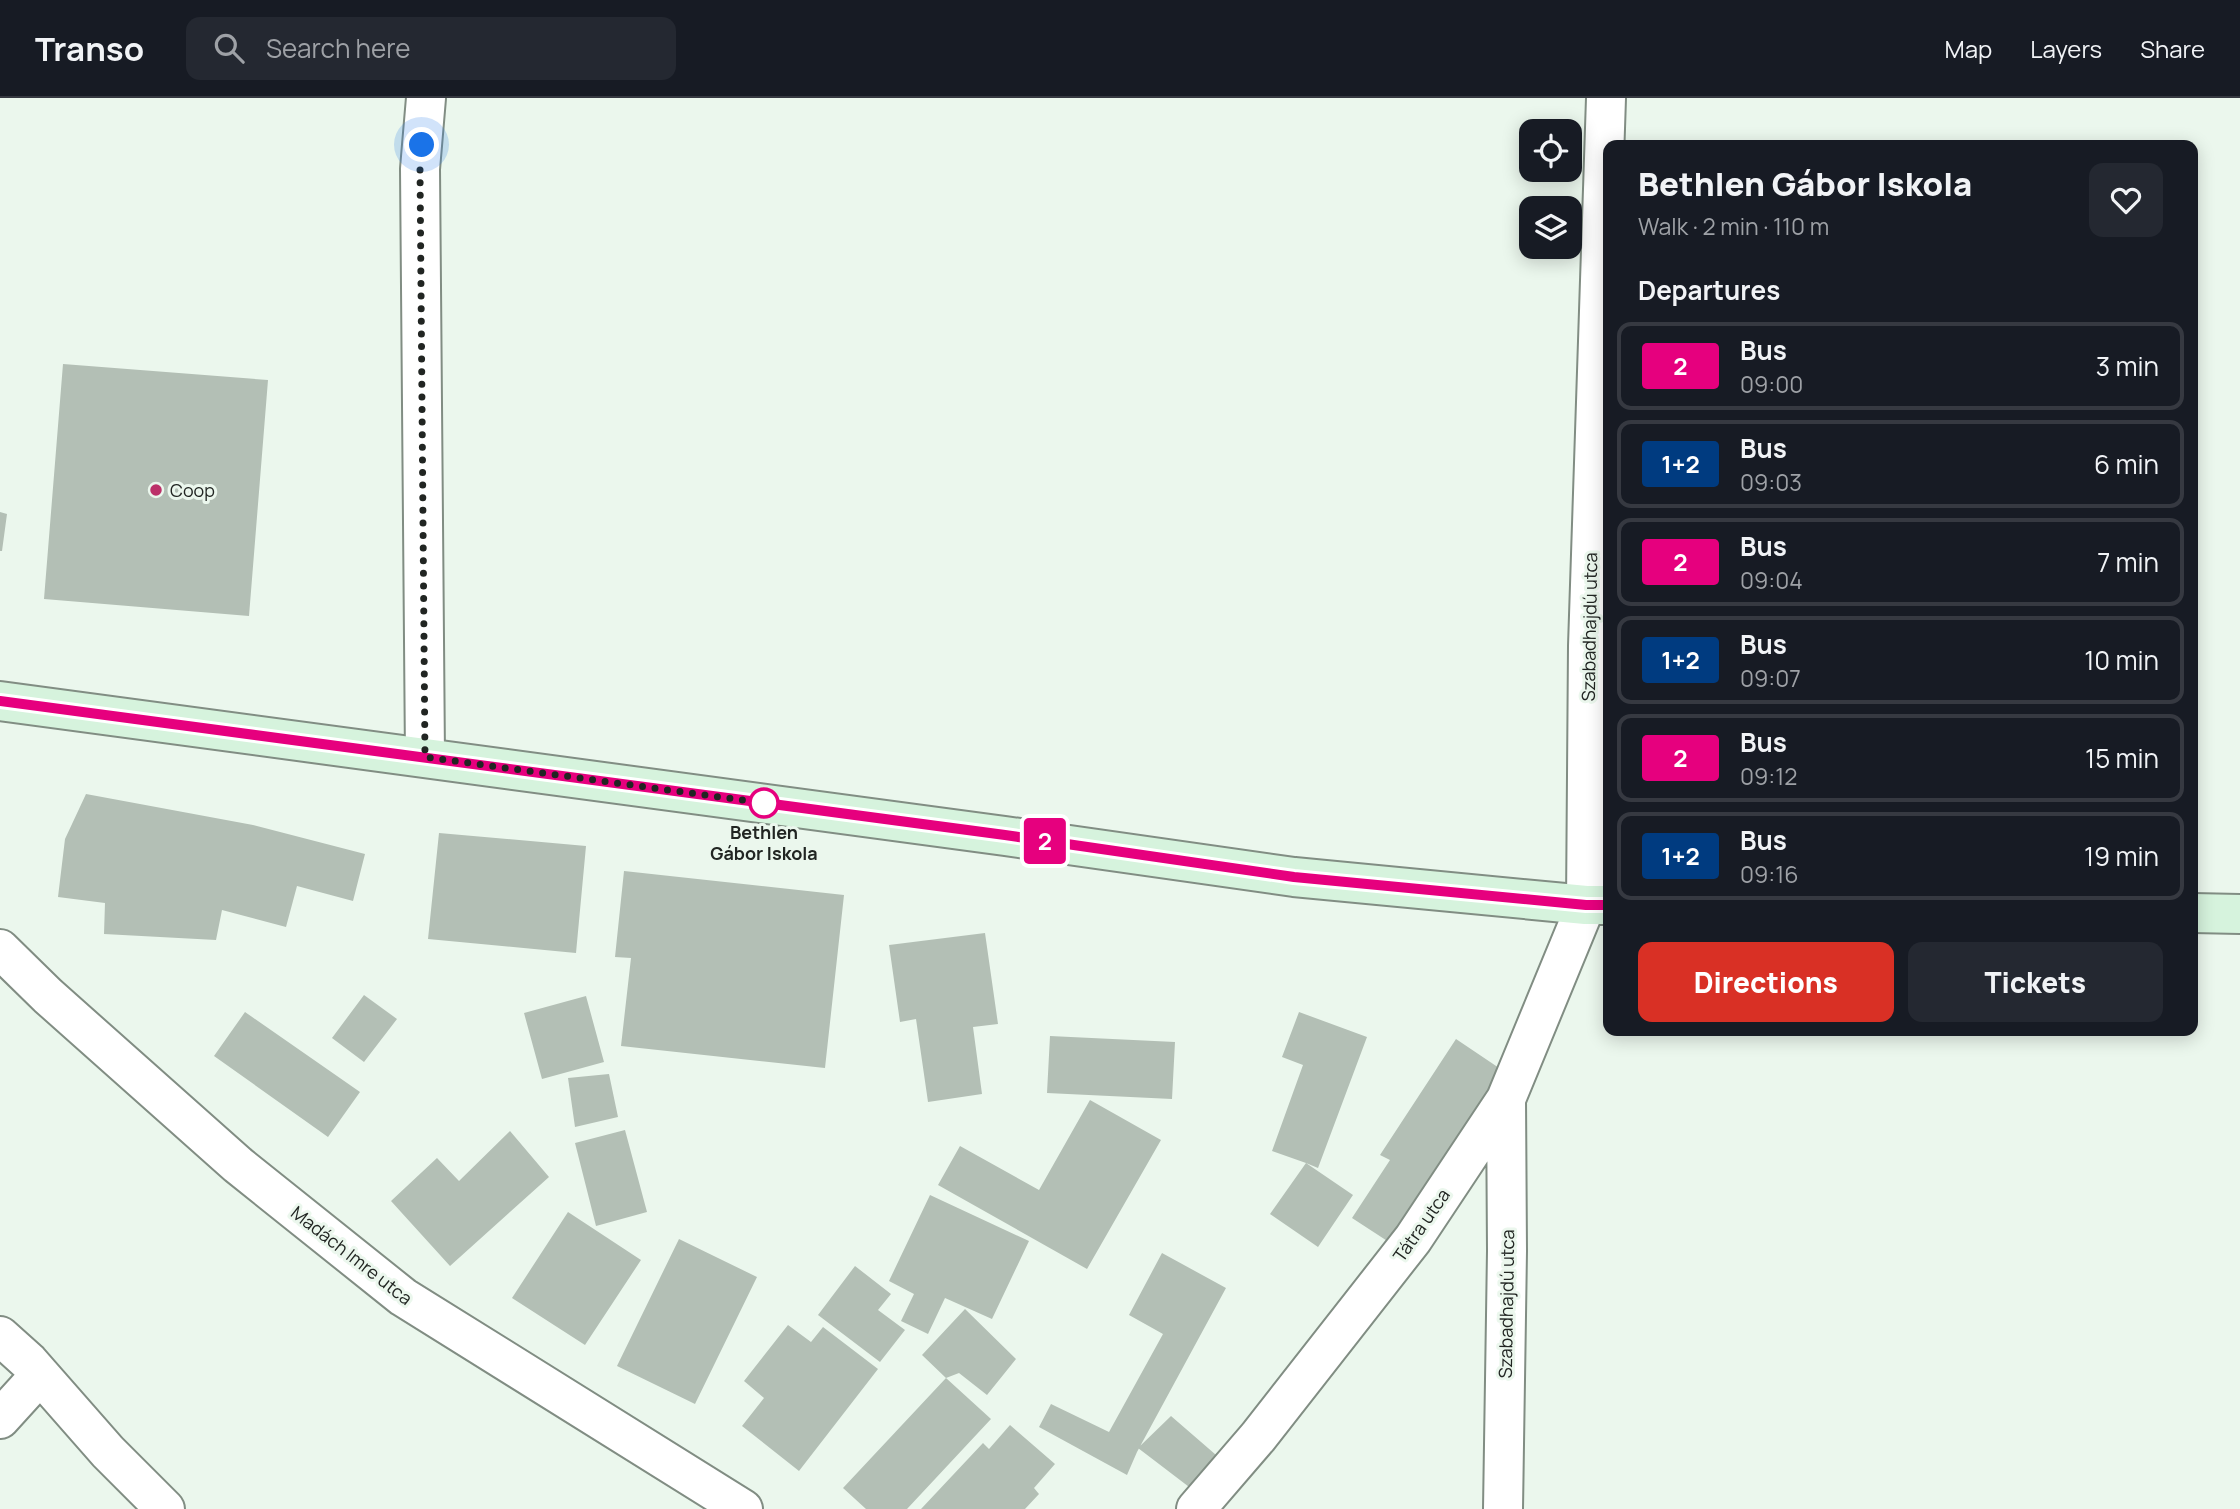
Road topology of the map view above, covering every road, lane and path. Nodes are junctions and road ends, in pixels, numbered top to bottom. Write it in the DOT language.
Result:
graph roads {
  1 [pos="426,98"];
  2 [pos="1606,98"];
  3 [pos="1605,140"];
  4 [pos="1603,189"];
  5 [pos="0,701"];
  6 [pos="425,757"];
  7 [pos="1597,905"];
  8 [pos="2198,913"];
  9 [pos="2240,914"];
  10 [pos="0,949"];
  11 [pos="1506,1099"];
  12 [pos="0,1336"];
  13 [pos="40,1376"];
  14 [pos="0,1419"];
  15 [pos="165,1509"];
  16 [pos="743,1509"];
  17 [pos="1196,1509"];
  18 [pos="1503,1509"];
  1 -- 6 [label="street"];
  2 -- 3 [label="street, Szabadhajdú utca"];
  4 -- 7 [label="street, Szabadhajdú utca"];
  5 -- 6 [label="main road"];
  6 -- 7 [label="main road"];
  7 -- 11 [label="street, Tátra utca"];
  8 -- 9 [label="main road"];
  10 -- 16 [label="street, Madách Imre utca"];
  11 -- 17 [label="street, Tátra utca"];
  11 -- 18 [label="street, Szabadhajdú utca"];
  12 -- 13 [label="street"];
  13 -- 14 [label="street"];
  13 -- 15 [label="street"];
}
